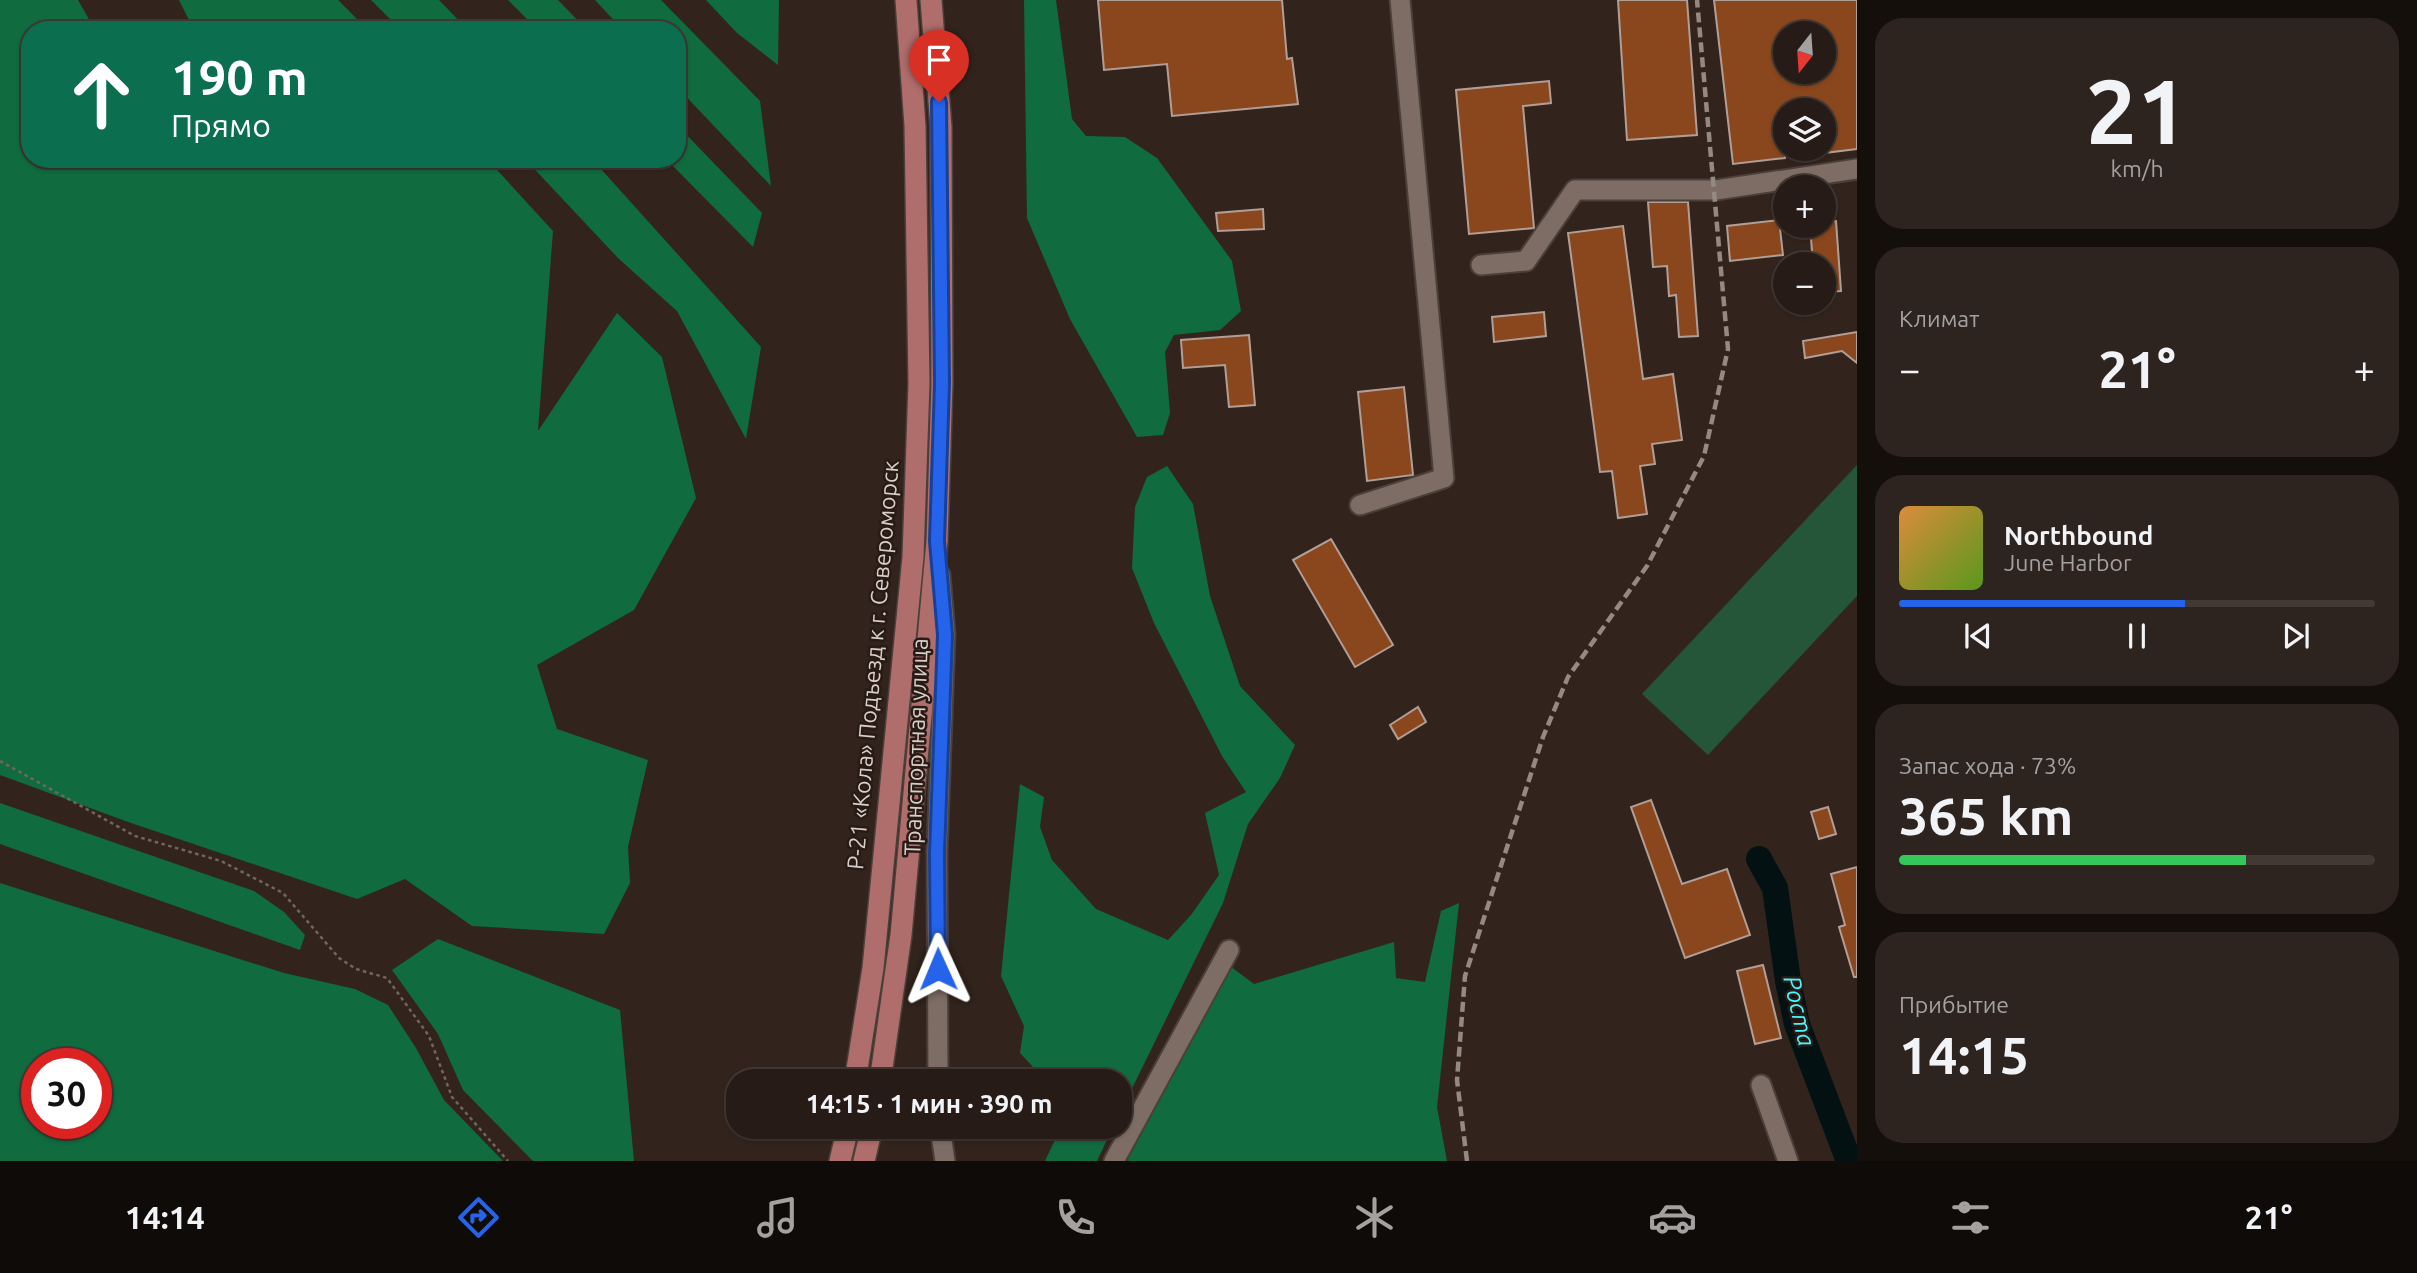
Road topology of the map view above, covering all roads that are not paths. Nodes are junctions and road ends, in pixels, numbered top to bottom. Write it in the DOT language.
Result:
graph roads {
  1 [pos="906,0"];
  2 [pos="931,0"];
  3 [pos="1400,0"];
  4 [pos="1857,169"];
  5 [pos="1481,265"];
  6 [pos="1360,505"];
  7 [pos="937,541"];
  8 [pos="1229,950"];
  9 [pos="858,1069"];
  10 [pos="882,1069"];
  11 [pos="938,1069"];
  12 [pos="1761,1085"];
  13 [pos="845,1139"];
  14 [pos="869,1139"];
  15 [pos="941,1139"];
  16 [pos="840,1161"];
  17 [pos="864,1161"];
  18 [pos="944,1161"];
  19 [pos="1114,1161"];
  20 [pos="1788,1161"];
  1 -- 9 [label="main road, Р-21 «Кола» Подъезд к г. Североморск"];
  2 -- 7 [label="main road"];
  3 -- 6 [label="street"];
  4 -- 5 [label="street"];
  7 -- 10 [label="main road"];
  7 -- 11 [label="street, Транспортная улица"];
  8 -- 19 [label="street"];
  12 -- 20 [label="street"];
  13 -- 16 [label="main road"];
  14 -- 17 [label="main road"];
  15 -- 18 [label="street"];
}
